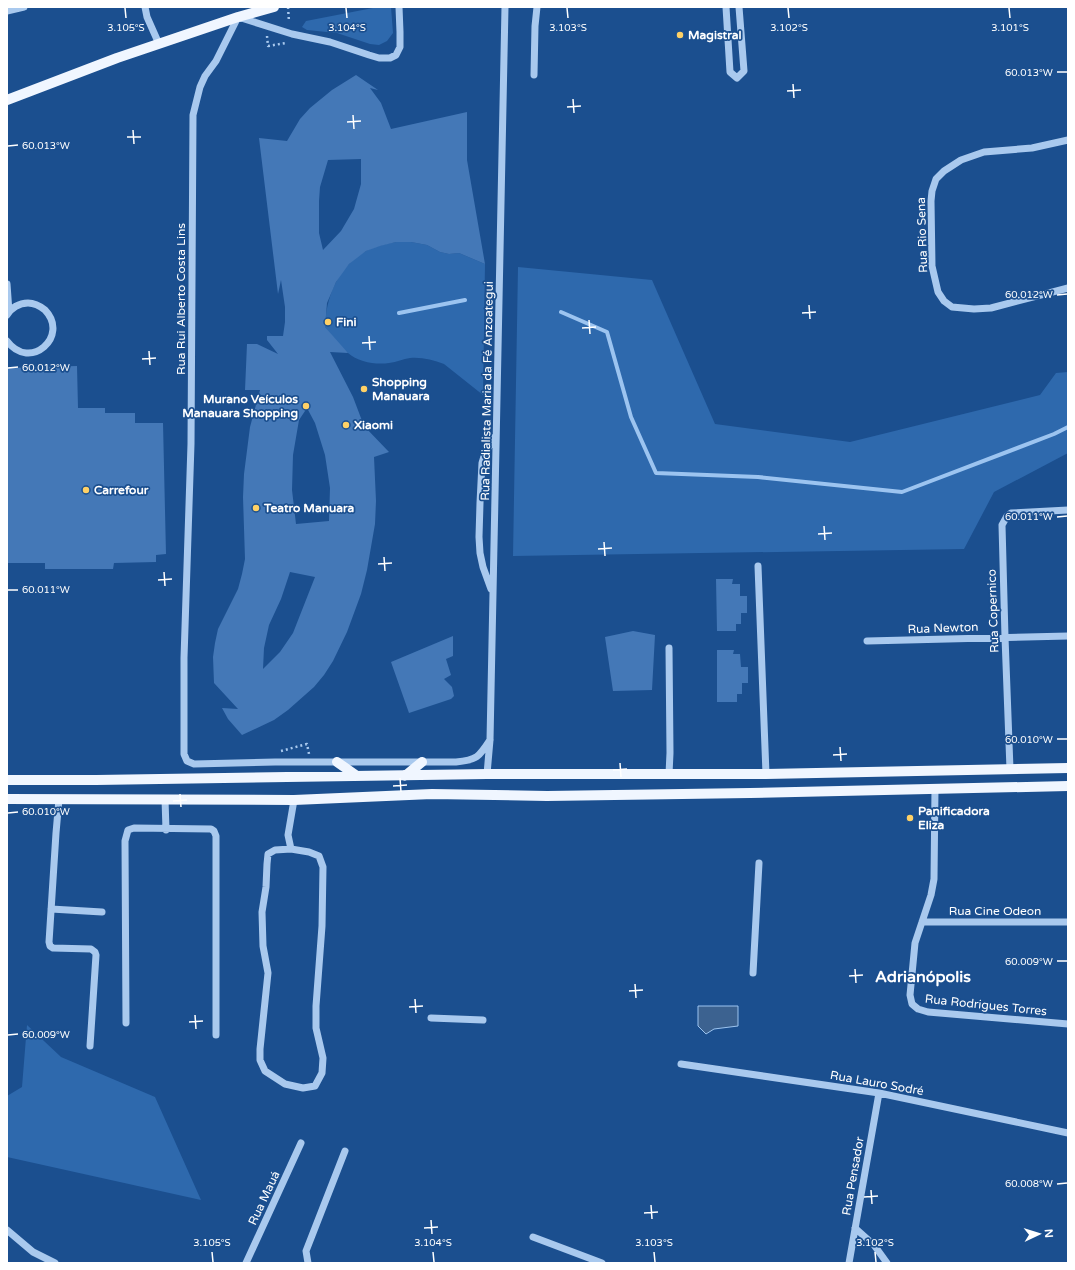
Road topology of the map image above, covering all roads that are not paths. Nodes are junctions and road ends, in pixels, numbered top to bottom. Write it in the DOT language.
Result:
graph roads {
  1 [pos="24,7"];
  2 [pos="145,7"];
  3 [pos="274,7"];
  4 [pos="399,7"];
  5 [pos="505,7"];
  6 [pos="537,7"];
  7 [pos="726,7"];
  8 [pos="739,7"];
  9 [pos="7,11"];
  10 [pos="238,17"];
  11 [pos="158,44"];
  12 [pos="534,75"];
  13 [pos="7,100"];
  14 [pos="1068,140"];
  15 [pos="7,284"];
  16 [pos="1068,288"];
  17 [pos="8,314"];
  18 [pos="7,341"];
  19 [pos="496,436"];
  20 [pos="1068,510"];
  21 [pos="758,566"];
  22 [pos="493,593"];
  23 [pos="1068,636"];
  24 [pos="1005,637"];
  25 [pos="867,641"];
  26 [pos="670,648"];
  27 [pos="490,740"];
  28 [pos="337,762"];
  29 [pos="422,762"];
  30 [pos="1068,768"];
  31 [pos="1010,769"];
  32 [pos="487,774"];
  33 [pos="669,774"];
  34 [pos="766,774"];
  35 [pos="357,776"];
  36 [pos="405,776"];
  37 [pos="7,780"];
  38 [pos="1068,786"];
  39 [pos="935,789"];
  40 [pos="7,799"];
  41 [pos="60,799"];
  42 [pos="165,799"];
  43 [pos="294,800"];
  44 [pos="166,830"];
  45 [pos="291,849"];
  46 [pos="759,863"];
  47 [pos="51,909"];
  48 [pos="102,912"];
  49 [pos="922,922"];
  50 [pos="1068,922"];
  51 [pos="754,973"];
  52 [pos="430,1018"];
  53 [pos="483,1020"];
  54 [pos="126,1023"];
  55 [pos="1068,1024"];
  56 [pos="216,1035"];
  57 [pos="90,1046"];
  58 [pos="681,1064"];
  59 [pos="879,1093"];
  60 [pos="1068,1133"];
  61 [pos="301,1143"];
  62 [pos="345,1151"];
  63 [pos="855,1228"];
  64 [pos="7,1230"];
  65 [pos="533,1237"];
  66 [pos="55,1263"];
  67 [pos="246,1263"];
  68 [pos="308,1263"];
  69 [pos="602,1263"];
  70 [pos="849,1263"];
  71 [pos="887,1263"];
  1 -- 9 [label="street"];
  2 -- 11 [label="street"];
  3 -- 10 [label="main road"];
  4 -- 10 [label="street"];
  5 -- 19 [label="street, Rua Radialista Maria da Fé Anzoategui"];
  6 -- 12 [label="street"];
  7 -- 8 [label="street"];
  10 -- 11 [label="main road"];
  10 -- 28 [label="street, Rua Rui Alberto Costa Lins"];
  11 -- 13 [label="main road"];
  14 -- 16 [label="street, Rua Rio Sena"];
  15 -- 17 [label="street"];
  17 -- 18 [label="street"];
  19 -- 22 [label="street, Rua Radialista Maria da Fé Anzoategui"];
  19 -- 22 [label="street"];
  20 -- 24 [label="street, Rua Copernico"];
  21 -- 34 [label="street"];
  22 -- 27 [label="street, Rua Radialista Maria da Fé Anzoategui"];
  23 -- 24 [label="street, Rua Newton"];
  24 -- 25 [label="street, Rua Newton"];
  24 -- 31 [label="street, Rua Copernico"];
  26 -- 33 [label="street"];
  27 -- 29 [label="street, Rua Rui Alberto Costa Lins"];
  27 -- 32 [label="street, Rua Radialista Maria da Fé Anzoategui"];
  28 -- 29 [label="street, Rua Rui Alberto Costa Lins"];
  28 -- 35 [label="main road"];
  29 -- 36 [label="main road"];
  30 -- 31 [label="main road"];
  31 -- 34 [label="main road"];
  32 -- 33 [label="main road"];
  32 -- 36 [label="main road"];
  33 -- 34 [label="main road"];
  35 -- 36 [label="main road"];
  35 -- 37 [label="main road"];
  38 -- 39 [label="main road"];
  39 -- 43 [label="main road"];
  39 -- 49 [label="street"];
  40 -- 41 [label="main road"];
  41 -- 42 [label="main road"];
  41 -- 47 [label="street"];
  42 -- 43 [label="main road"];
  42 -- 44 [label="street"];
  43 -- 45 [label="street"];
  44 -- 54 [label="street"];
  44 -- 56 [label="street"];
  45 -- 45 [label="street"];
  46 -- 51 [label="street"];
  47 -- 48 [label="street"];
  47 -- 57 [label="street"];
  49 -- 50 [label="street, Rua Cine Odeon"];
  49 -- 55 [label="street, Rua Rodrigues Torres"];
  52 -- 53 [label="street"];
  58 -- 59 [label="street, Rua Lauro Sodré"];
  59 -- 60 [label="street, Rua Lauro Sodré"];
  59 -- 63 [label="street, Rua Pensador"];
  61 -- 67 [label="street, Rua Mauá"];
  62 -- 68 [label="street"];
  63 -- 70 [label="street, Rua Pensador"];
  63 -- 71 [label="street"];
  64 -- 66 [label="street"];
  65 -- 69 [label="street"];
}
